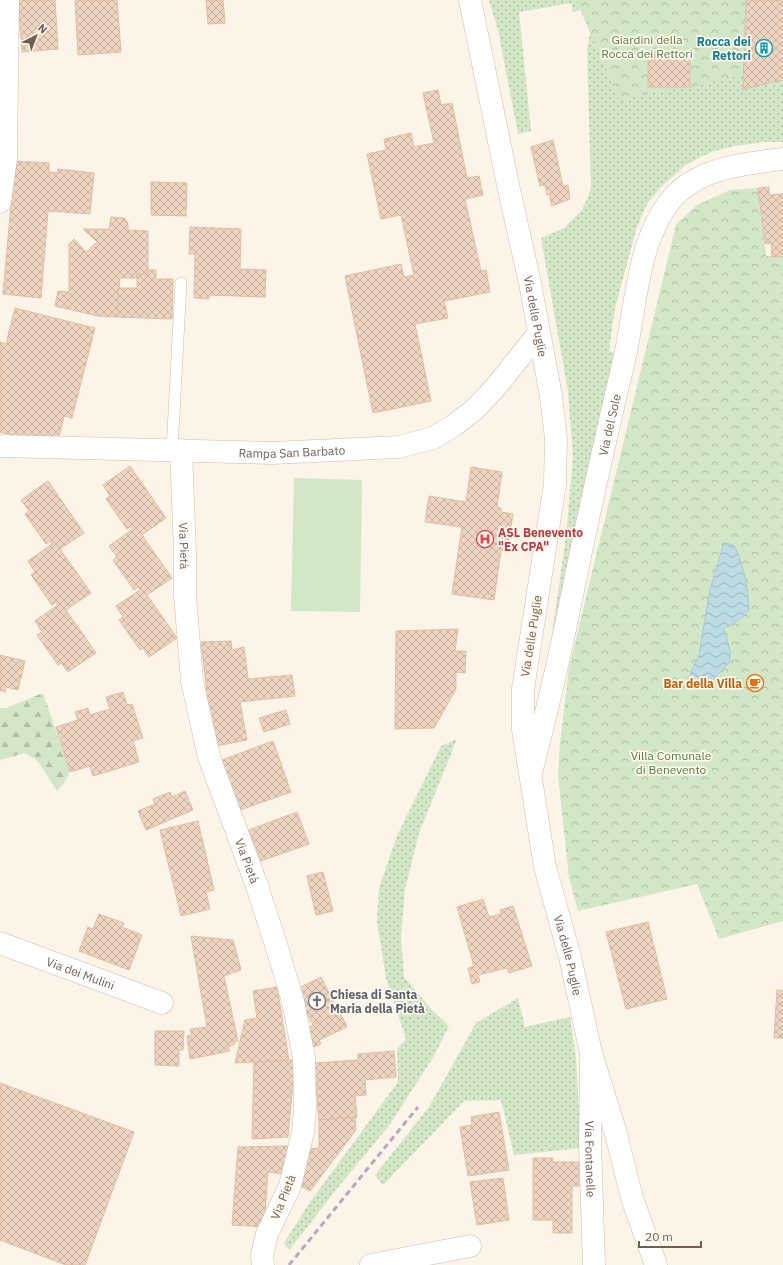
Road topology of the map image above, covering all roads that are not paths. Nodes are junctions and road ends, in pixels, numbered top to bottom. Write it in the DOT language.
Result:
graph roads {
  1 [pos="8,0"];
  2 [pos="470,0"];
  3 [pos="783,159"];
  4 [pos="0,202"];
  5 [pos="181,284"];
  6 [pos="539,333"];
  7 [pos="0,446"];
  8 [pos="177,450"];
  9 [pos="531,773"];
  10 [pos="0,943"];
  11 [pos="162,1003"];
  12 [pos="591,1053"];
  13 [pos="470,1246"];
  14 [pos="262,1265"];
  15 [pos="372,1265"];
  16 [pos="594,1265"];
  17 [pos="656,1265"];
  1 -- 4 [label="street"];
  2 -- 6 [label="street, Via delle Puglie"];
  3 -- 9 [label="street, Via del Sole"];
  5 -- 8 [label="lane"];
  6 -- 8 [label="street, Rampa San Barbato"];
  6 -- 9 [label="street, Via delle Puglie"];
  7 -- 8 [label="street, Rampa San Barbato"];
  8 -- 14 [label="street, Via Pietà"];
  9 -- 12 [label="street, Via delle Puglie"];
  10 -- 11 [label="street, Via dei Mulini"];
  12 -- 16 [label="street, Via Fontanelle"];
  12 -- 17 [label="street, Via delle Puglie"];
  13 -- 15 [label="street"];
}
